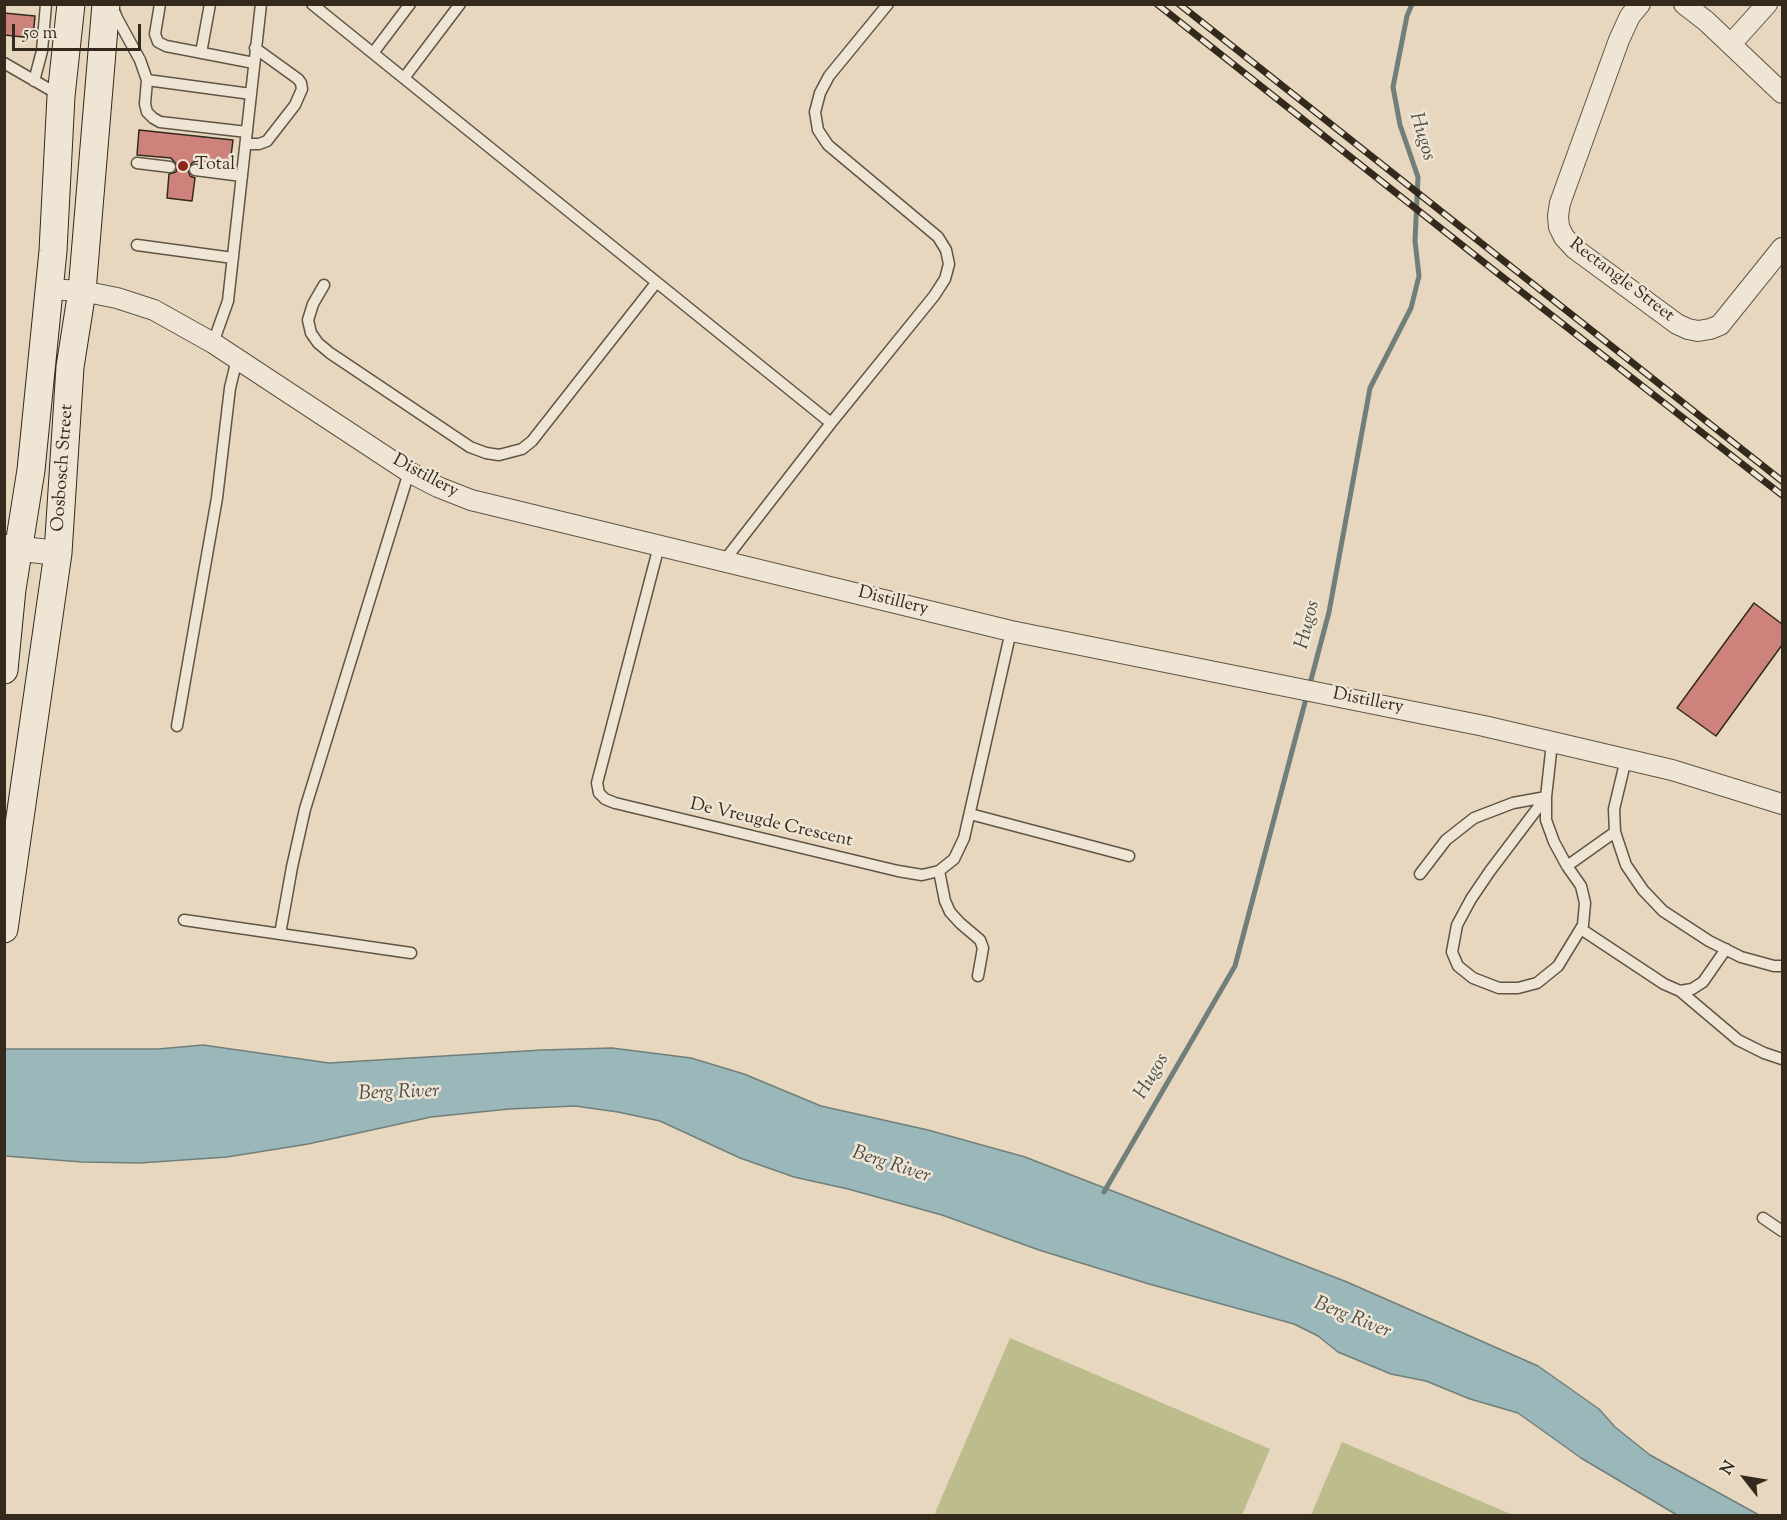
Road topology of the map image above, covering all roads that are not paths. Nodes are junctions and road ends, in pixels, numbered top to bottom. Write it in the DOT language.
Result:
graph roads {
  1 [pos="46,4"];
  2 [pos="70,4"];
  3 [pos="106,4"];
  4 [pos="112,4"];
  5 [pos="160,4"];
  6 [pos="210,4"];
  7 [pos="261,4"];
  8 [pos="312,4"];
  9 [pos="410,4"];
  10 [pos="460,4"];
  11 [pos="888,4"];
  12 [pos="1640,4"];
  13 [pos="1684,4"];
  14 [pos="1767,4"];
  15 [pos="1731,44"];
  16 [pos="255,48"];
  17 [pos="201,53"];
  18 [pos="373,53"];
  19 [pos="4,63"];
  20 [pos="254,63"];
  21 [pos="404,78"];
  22 [pos="147,80"];
  23 [pos="34,81"];
  24 [pos="1782,93"];
  25 [pos="251,94"];
  26 [pos="61,96"];
  27 [pos="247,132"];
  28 [pos="246,144"];
  29 [pos="137,163"];
  30 [pos="170,167"];
  31 [pos="195,170"];
  32 [pos="242,176"];
  33 [pos="137,245"];
  34 [pos="1782,248"];
  35 [pos="233,258"];
  36 [pos="656,283"];
  37 [pos="324,285"];
  38 [pos="48,289"];
  39 [pos="82,291"];
  40 [pos="213,343"];
  41 [pos="237,359"];
  42 [pos="831,423"];
  43 [pos="31,470"];
  44 [pos="409,472"];
  45 [pos="4,521"];
  46 [pos="658,546"];
  47 [pos="12,548"];
  48 [pos="58,553"];
  49 [pos="724,561"];
  50 [pos="1011,631"];
  51 [pos="4,670"];
  52 [pos="177,726"];
  53 [pos="1552,743"];
  54 [pos="1626,759"];
  55 [pos="1546,797"];
  56 [pos="1782,804"];
  57 [pos="970,814"];
  58 [pos="1615,832"];
  59 [pos="1129,856"];
  60 [pos="1567,867"];
  61 [pos="939,871"];
  62 [pos="1420,874"];
  63 [pos="183,920"];
  64 [pos="4,929"];
  65 [pos="1581,929"];
  66 [pos="280,934"];
  67 [pos="1726,949"];
  68 [pos="411,953"];
  69 [pos="1782,966"];
  70 [pos="978,976"];
  71 [pos="1680,991"];
  72 [pos="1782,1059"];
  73 [pos="1763,1218"];
  74 [pos="1782,1231"];
  1 -- 23 [label="lane"];
  2 -- 26 [label="main road, Oosbosch Street"];
  3 -- 39 [label="main road, Oosbosch Street"];
  4 -- 22 [label="lane"];
  5 -- 17 [label="lane"];
  6 -- 17 [label="lane"];
  7 -- 16 [label="lane"];
  8 -- 18 [label="lane"];
  9 -- 18 [label="lane"];
  10 -- 21 [label="lane"];
  11 -- 42 [label="lane"];
  12 -- 34 [label="street, Rectangle Street"];
  13 -- 15 [label="street"];
  14 -- 15 [label="street"];
  15 -- 24 [label="street"];
  16 -- 20 [label="lane"];
  16 -- 28 [label="lane"];
  17 -- 20 [label="lane"];
  18 -- 21 [label="lane"];
  19 -- 23 [label="lane"];
  20 -- 25 [label="lane"];
  21 -- 36 [label="lane"];
  22 -- 25 [label="lane"];
  22 -- 27 [label="lane"];
  23 -- 26 [label="lane"];
  25 -- 27 [label="lane"];
  26 -- 38 [label="main road, Oosbosch Street"];
  27 -- 28 [label="lane"];
  28 -- 32 [label="lane"];
  29 -- 30 [label="lane"];
  31 -- 32 [label="lane"];
  32 -- 35 [label="lane"];
  33 -- 35 [label="lane"];
  35 -- 40 [label="lane"];
  36 -- 37 [label="lane"];
  36 -- 42 [label="lane"];
  38 -- 39 [label="street, Distillery"];
  38 -- 43 [label="main road, Oosbosch Street"];
  39 -- 40 [label="street, Distillery"];
  39 -- 48 [label="main road, Oosbosch Street"];
  40 -- 41 [label="street, Distillery"];
  41 -- 44 [label="street, Distillery"];
  41 -- 52 [label="lane"];
  42 -- 49 [label="lane"];
  43 -- 45 [label="main road"];
  43 -- 47 [label="main road, Oosbosch Street"];
  44 -- 46 [label="street, Distillery"];
  44 -- 66 [label="lane"];
  46 -- 49 [label="street, Distillery"];
  46 -- 61 [label="lane, De Vreugde Crescent"];
  47 -- 48 [label="street"];
  47 -- 51 [label="main road, Oosbosch Street"];
  48 -- 64 [label="main road, Oosbosch Street"];
  49 -- 50 [label="street, Distillery"];
  50 -- 53 [label="street, Distillery"];
  50 -- 57 [label="lane"];
  53 -- 54 [label="street, Distillery"];
  53 -- 55 [label="lane"];
  54 -- 56 [label="street, Distillery"];
  54 -- 58 [label="lane"];
  55 -- 60 [label="lane"];
  55 -- 62 [label="lane"];
  55 -- 65 [label="lane"];
  57 -- 59 [label="lane"];
  57 -- 61 [label="lane"];
  58 -- 60 [label="lane"];
  58 -- 67 [label="lane"];
  60 -- 65 [label="lane"];
  61 -- 70 [label="lane"];
  63 -- 66 [label="lane"];
  65 -- 71 [label="lane"];
  66 -- 68 [label="lane"];
  67 -- 69 [label="lane"];
  67 -- 71 [label="lane"];
  71 -- 72 [label="lane"];
  73 -- 74 [label="lane"];
}
